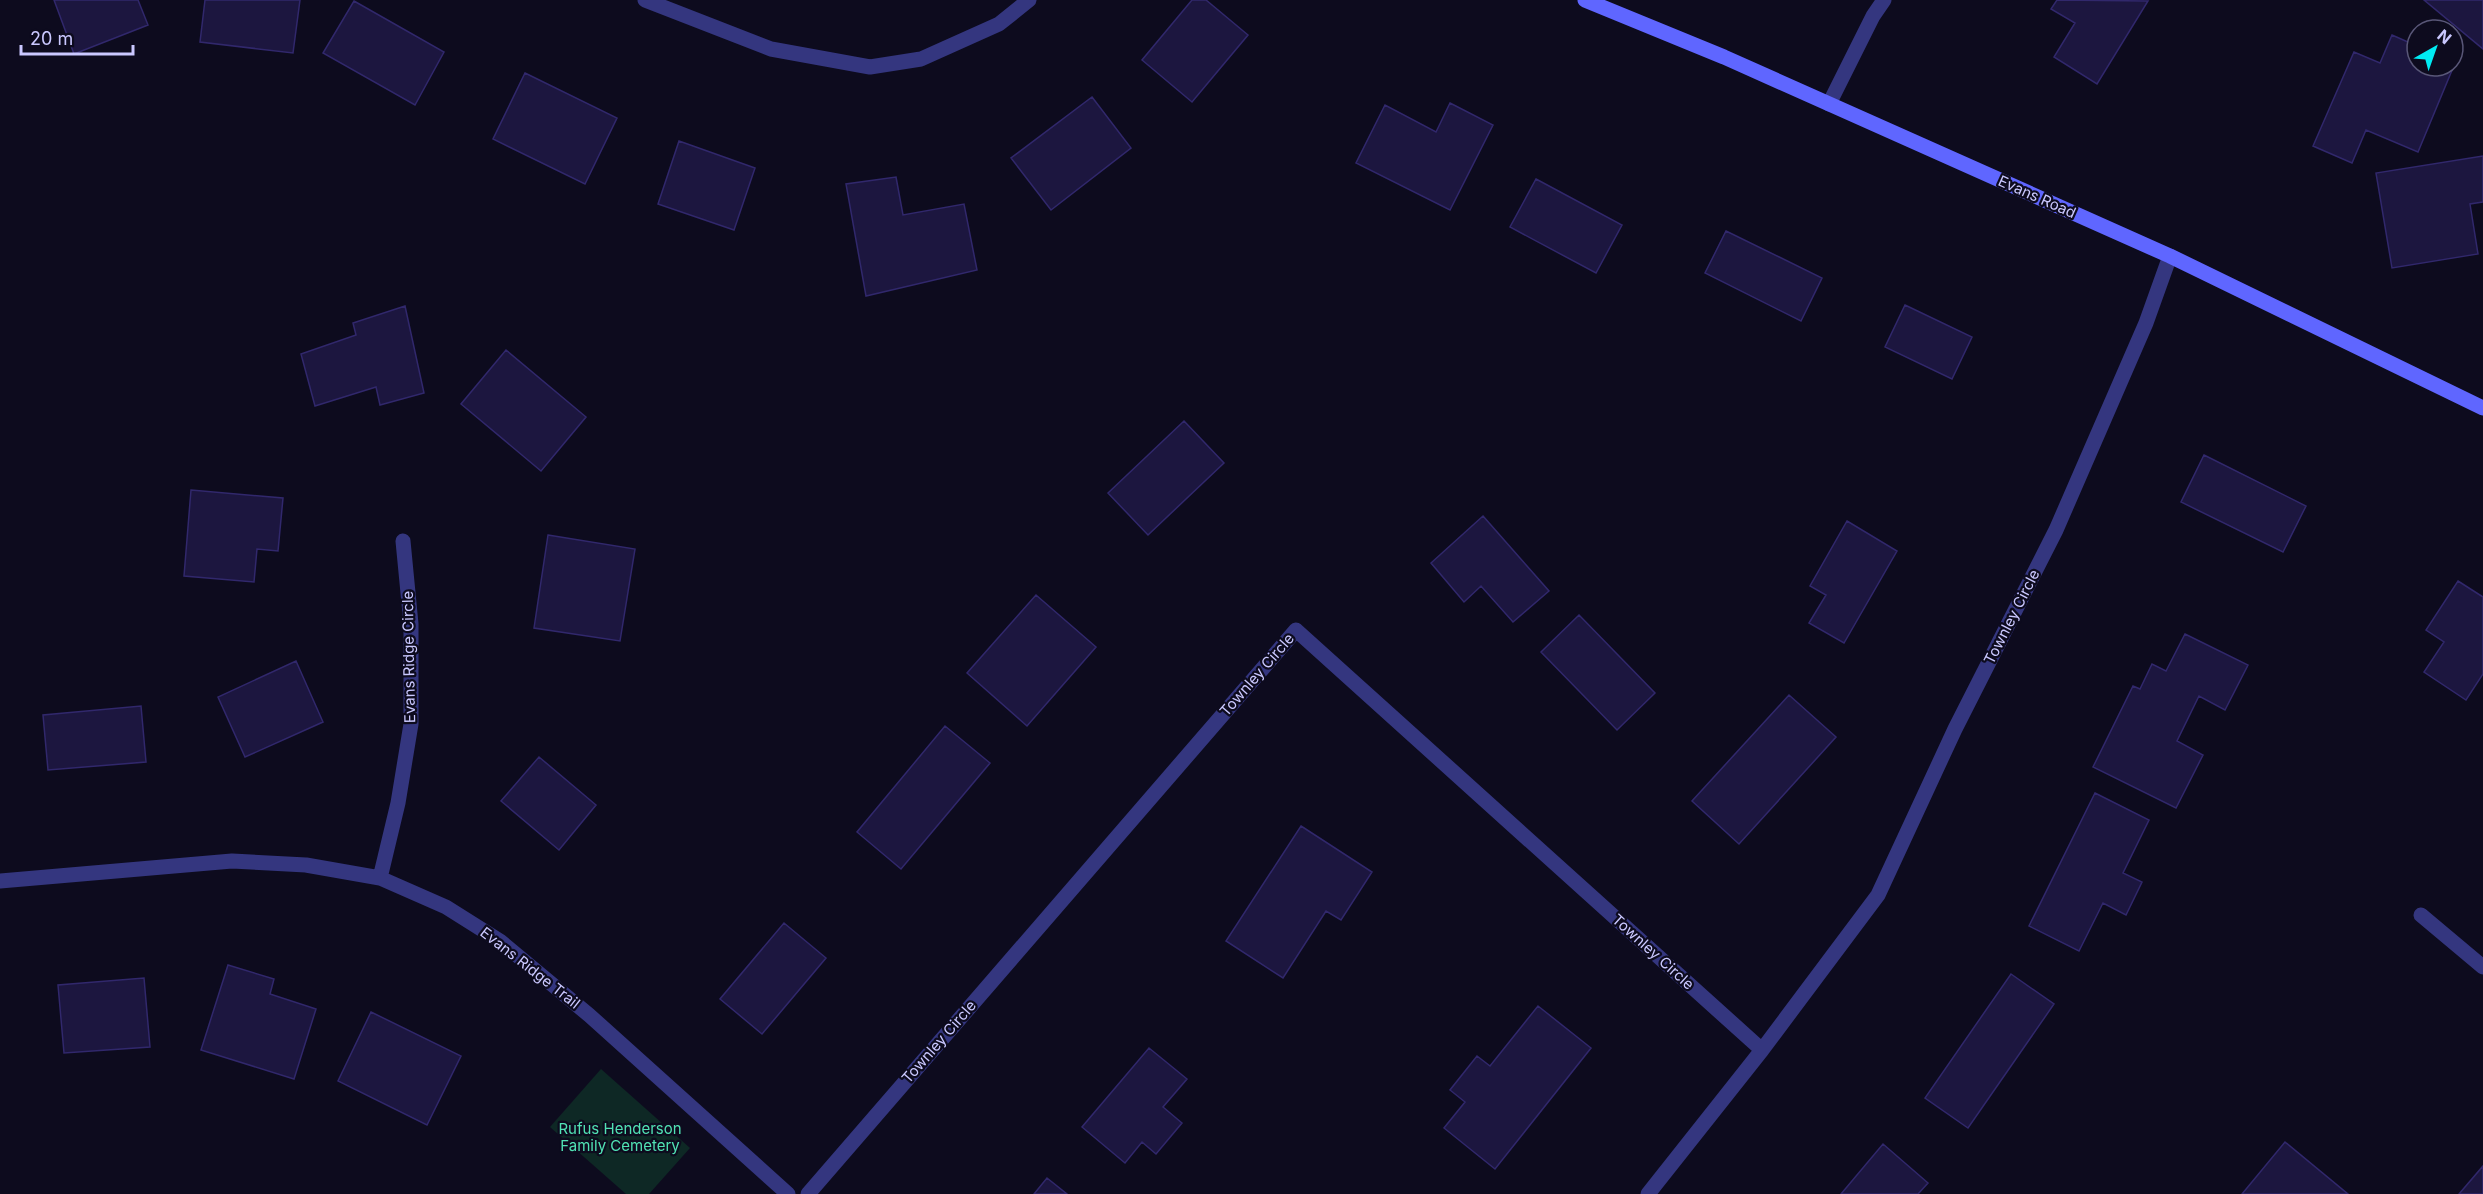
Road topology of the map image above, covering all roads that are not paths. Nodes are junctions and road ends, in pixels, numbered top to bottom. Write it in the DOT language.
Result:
graph roads {
  1 [pos="645,0"];
  2 [pos="1029,0"];
  3 [pos="1585,0"];
  4 [pos="1884,0"];
  5 [pos="1829,104"];
  6 [pos="2170,256"];
  7 [pos="2481,403"];
  8 [pos="403,541"];
  9 [pos="380,878"];
  10 [pos="0,882"];
  11 [pos="2421,915"];
  12 [pos="2483,967"];
  13 [pos="1762,1050"];
  14 [pos="788,1194"];
  15 [pos="808,1194"];
  16 [pos="1648,1194"];
  1 -- 2 [label="street"];
  3 -- 5 [label="street, Evans Road"];
  4 -- 5 [label="street"];
  5 -- 6 [label="street, Evans Road"];
  6 -- 7 [label="street, Evans Road"];
  6 -- 13 [label="street, Townley Circle"];
  8 -- 9 [label="street, Evans Ridge Circle"];
  9 -- 10 [label="street, Evans Ridge Trail"];
  9 -- 14 [label="street, Evans Ridge Trail"];
  11 -- 12 [label="street"];
  13 -- 15 [label="street, Townley Circle"];
  13 -- 16 [label="street, Townley Circle"];
}
